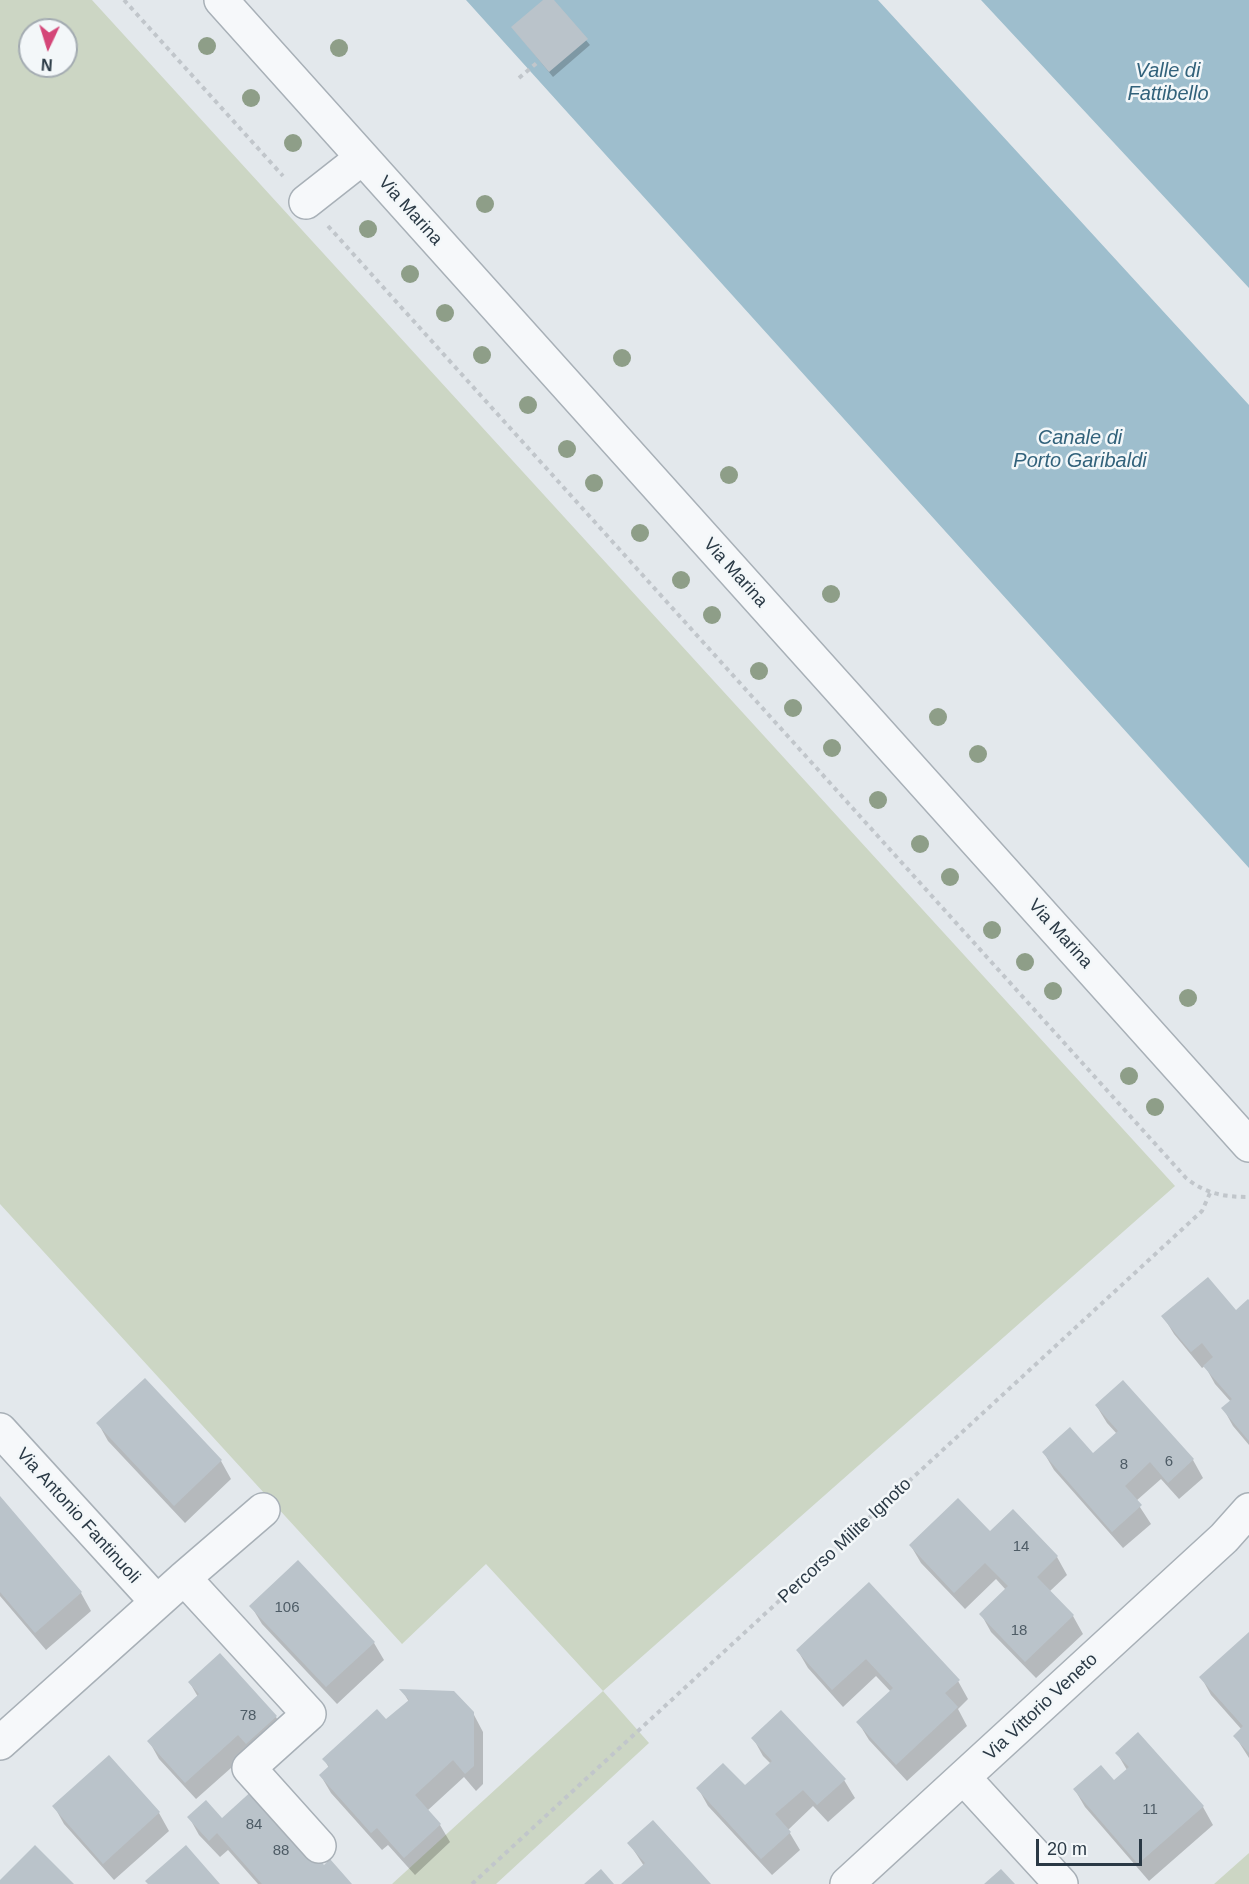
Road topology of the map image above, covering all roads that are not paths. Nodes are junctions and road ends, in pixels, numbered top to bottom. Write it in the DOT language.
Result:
graph roads {
  1 [pos="221,0"];
  2 [pos="362,158"];
  3 [pos="306,202"];
  4 [pos="1249,1145"];
  5 [pos="0,1430"];
  6 [pos="263,1510"];
  7 [pos="1241,1529"];
  8 [pos="184,1578"];
  9 [pos="157,1602"];
  10 [pos="0,1743"];
  11 [pos="964,1778"];
  12 [pos="319,1845"];
  13 [pos="847,1884"];
  14 [pos="1061,1884"];
  1 -- 2 [label="street, Via Marina"];
  2 -- 3 [label="street"];
  2 -- 4 [label="street, Via Marina"];
  5 -- 9 [label="street, Via Antonio Fantinuoli"];
  6 -- 8 [label="street"];
  7 -- 11 [label="street, Via Vittorio Veneto"];
  8 -- 9 [label="street"];
  8 -- 12 [label="street"];
  9 -- 10 [label="street"];
  11 -- 13 [label="street, Via Vittorio Veneto"];
  11 -- 14 [label="street"];
}
